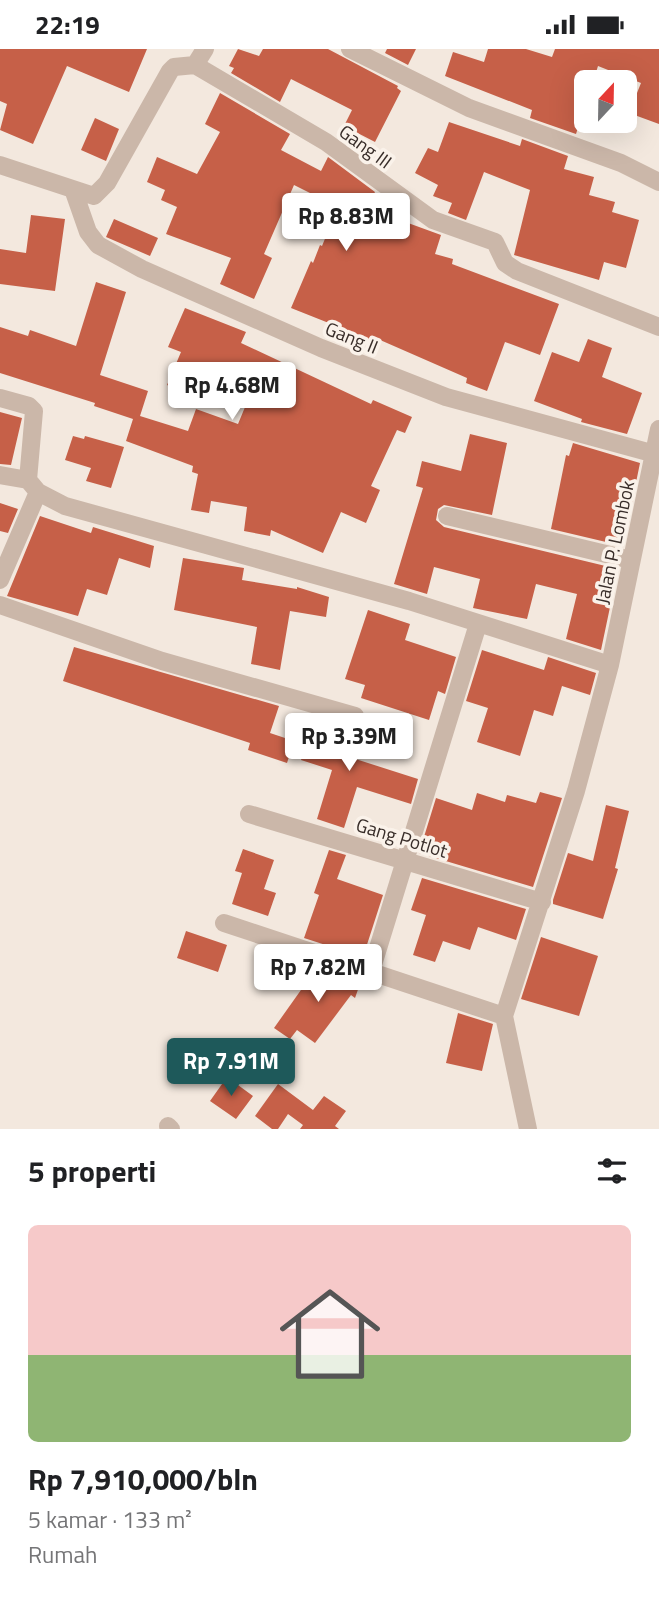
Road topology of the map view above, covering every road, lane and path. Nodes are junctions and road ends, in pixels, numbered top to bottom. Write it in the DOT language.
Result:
graph roads {
  1 [pos="205,49"];
  2 [pos="350,49"];
  3 [pos="195,65"];
  4 [pos="0,165"];
  5 [pos="659,182"];
  6 [pos="74,192"];
  7 [pos="659,327"];
  8 [pos="0,398"];
  9 [pos="659,429"];
  10 [pos="655,454"];
  11 [pos="0,475"];
  12 [pos="33,486"];
  13 [pos="447,516"];
  14 [pos="631,560"];
  15 [pos="0,580"];
  16 [pos="0,605"];
  17 [pos="478,624"];
  18 [pos="610,665"];
  19 [pos="355,716"];
  20 [pos="249,814"];
  21 [pos="405,859"];
  22 [pos="542,902"];
  23 [pos="224,923"];
  24 [pos="371,971"];
  25 [pos="504,1016"];
  26 [pos="528,1129"];
  1 -- 3 [label="street"];
  2 -- 5 [label="street"];
  3 -- 6 [label="street"];
  3 -- 7 [label="street, Gang III"];
  4 -- 6 [label="street"];
  6 -- 10 [label="street, Gang II"];
  8 -- 12 [label="street"];
  9 -- 10 [label="street, Jalan P. Lombok"];
  10 -- 14 [label="street, Jalan P. Lombok"];
  11 -- 12 [label="street"];
  12 -- 15 [label="street"];
  12 -- 17 [label="street"];
  13 -- 14 [label="street"];
  14 -- 18 [label="street, Jalan P. Lombok"];
  16 -- 19 [label="street"];
  17 -- 18 [label="street"];
  17 -- 21 [label="street"];
  18 -- 22 [label="street, Jalan P. Lombok"];
  20 -- 21 [label="street, Gang Potlot"];
  21 -- 22 [label="street, Gang Potlot"];
  21 -- 24 [label="street"];
  22 -- 25 [label="street, Jalan P. Lombok"];
  23 -- 24 [label="street"];
  24 -- 25 [label="street"];
  25 -- 26 [label="street"];
}
